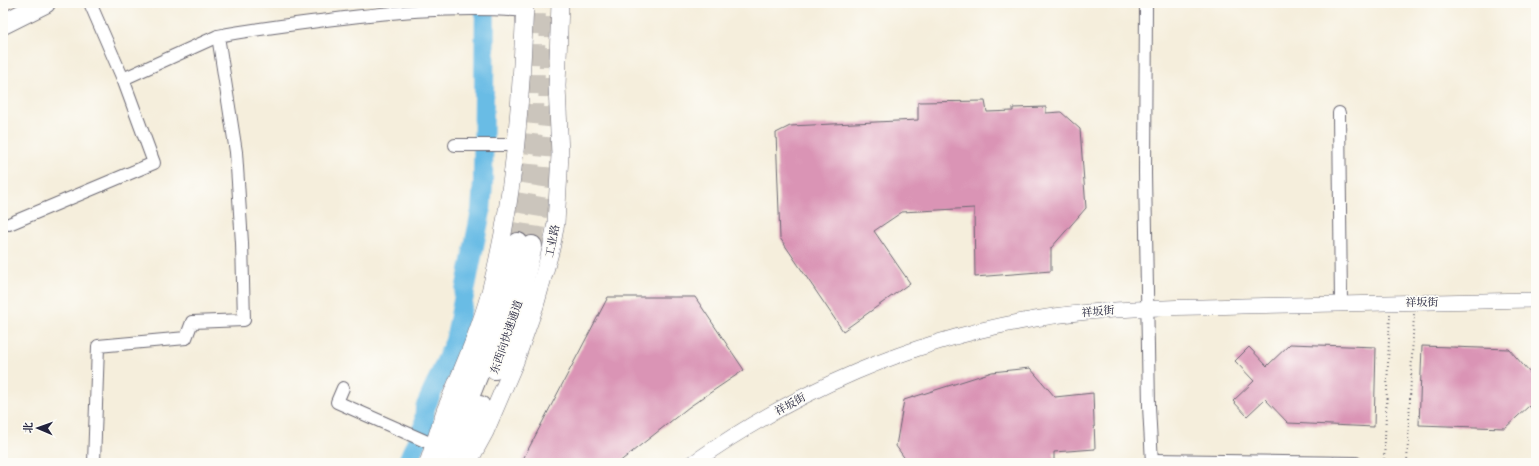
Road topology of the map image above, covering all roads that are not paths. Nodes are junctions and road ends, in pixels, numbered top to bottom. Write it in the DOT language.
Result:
graph roads {
  1 [pos="45,3"];
  2 [pos="90,3"];
  3 [pos="560,3"];
  4 [pos="1146,3"];
  5 [pos="525,7"];
  6 [pos="3,24"];
  7 [pos="218,36"];
  8 [pos="123,79"];
  9 [pos="1339,112"];
  10 [pos="455,145"];
  11 [pos="516,145"];
  12 [pos="8,224"];
  13 [pos="525,244"];
  14 [pos="1536,300"];
  15 [pos="1341,304"];
  16 [pos="1148,308"];
  17 [pos="343,388"];
  18 [pos="466,422"];
  19 [pos="431,449"];
  20 [pos="1152,462"];
  21 [pos="94,463"];
  22 [pos="428,463"];
  23 [pos="458,463"];
  24 [pos="468,463"];
  25 [pos="693,463"];
  26 [pos="1356,463"];
  1 -- 6 [label="highway"];
  2 -- 8 [label="street"];
  3 -- 24 [label="main road, 工业路"];
  4 -- 16 [label="street"];
  5 -- 7 [label="street"];
  5 -- 11 [label="main road"];
  7 -- 8 [label="street"];
  7 -- 21 [label="street"];
  8 -- 12 [label="street"];
  9 -- 15 [label="street"];
  10 -- 11 [label="street"];
  11 -- 19 [label="main road"];
  13 -- 18 [label="highway, 东西向快速通道"];
  14 -- 15 [label="street, 祥坂街"];
  15 -- 16 [label="street, 祥坂街"];
  16 -- 20 [label="street"];
  16 -- 25 [label="street, 祥坂街"];
  17 -- 19 [label="street"];
  18 -- 19 [label="highway"];
  18 -- 23 [label="highway"];
  19 -- 22 [label="main road"];
  20 -- 26 [label="street"];
}
